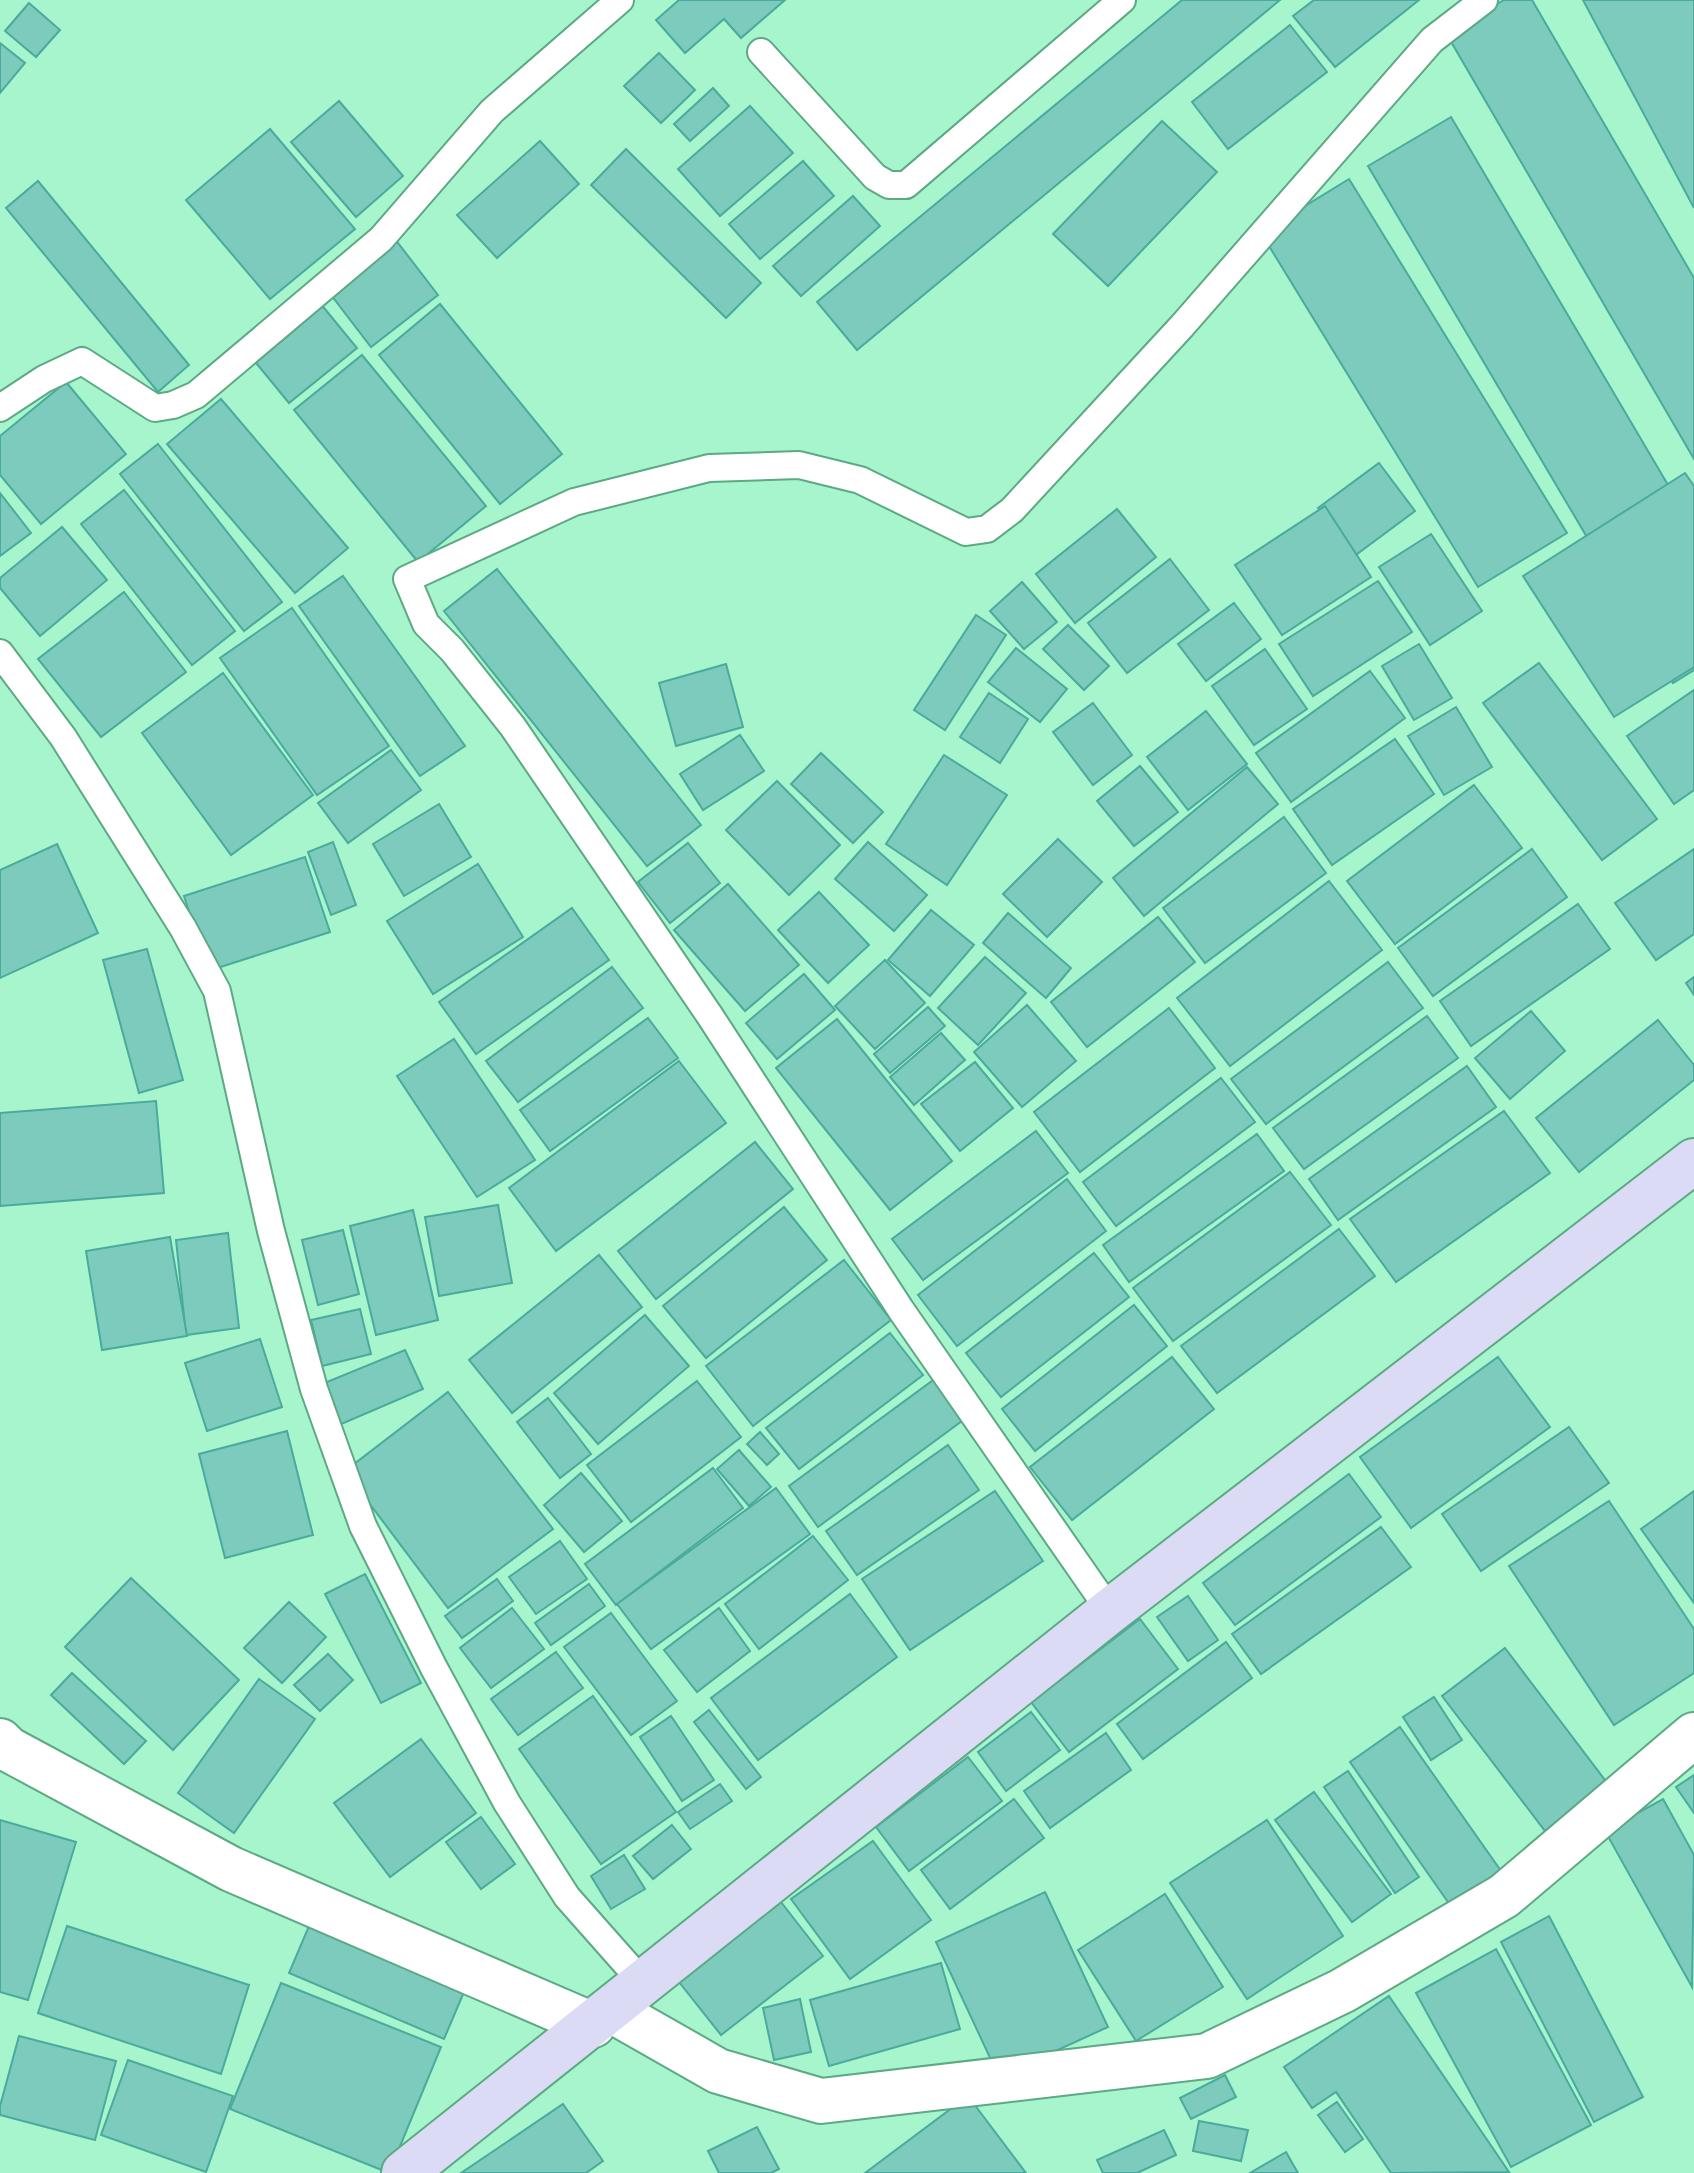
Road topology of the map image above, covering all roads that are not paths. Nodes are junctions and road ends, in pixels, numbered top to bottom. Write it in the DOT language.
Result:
graph roads {
  1 [pos="620,0"];
  2 [pos="1122,0"];
  3 [pos="1484,0"];
  4 [pos="761,52"];
  5 [pos="0,408"];
  6 [pos="0,653"];
  7 [pos="1694,1161"];
  8 [pos="1110,1611"];
  9 [pos="1694,1735"];
  10 [pos="0,1741"];
  11 [pos="616,2007"];
  12 [pos="404,2173"];
  1 -- 5 [label="lane"];
  2 -- 4 [label="lane"];
  3 -- 8 [label="lane"];
  6 -- 11 [label="lane"];
  7 -- 8 [label="street"];
  8 -- 11 [label="street"];
  9 -- 11 [label="street"];
  10 -- 11 [label="street"];
  11 -- 12 [label="street"];
}
